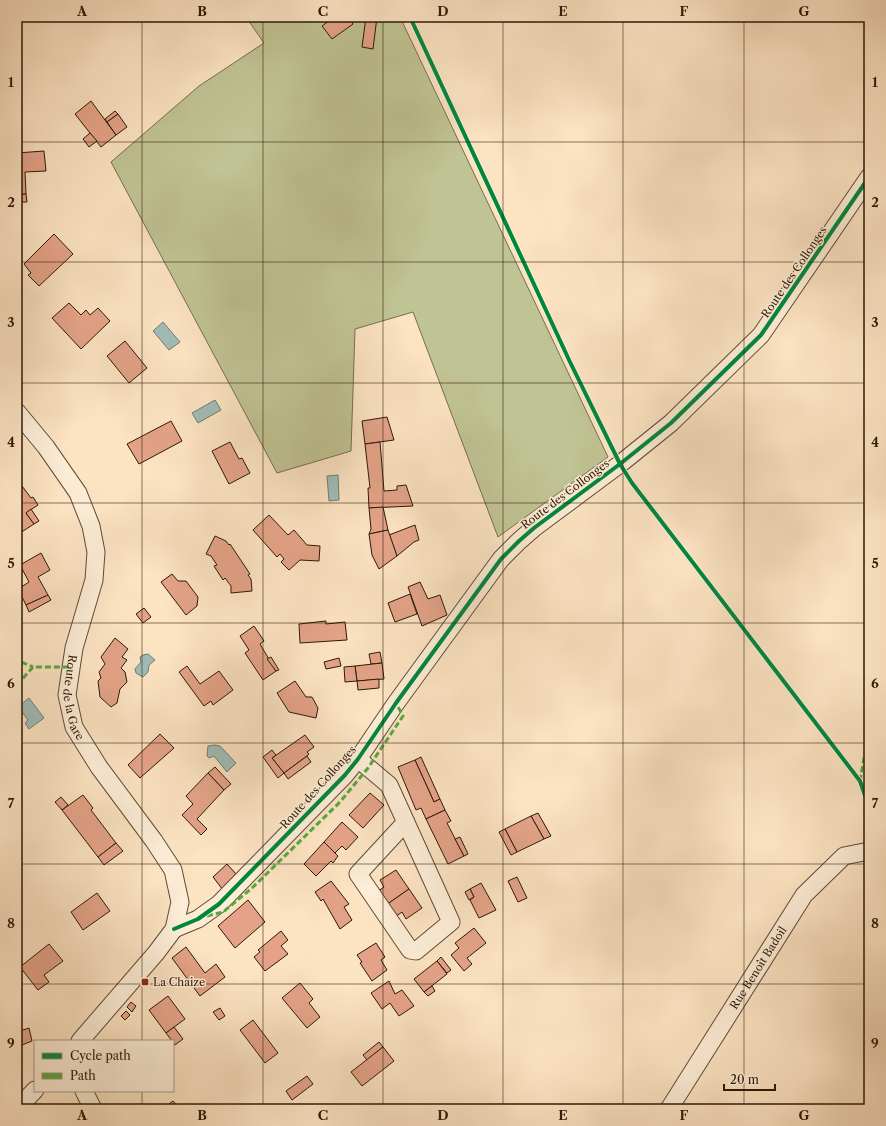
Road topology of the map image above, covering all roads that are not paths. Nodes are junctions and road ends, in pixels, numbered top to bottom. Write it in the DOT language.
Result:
graph roads {
  1 [pos="869,178"];
  2 [pos="17,412"];
  3 [pos="358,759"];
  4 [pos="406,822"];
  5 [pos="869,851"];
  6 [pos="174,929"];
  7 [pos="81,1040"];
  8 [pos="34,1091"];
  9 [pos="84,1092"];
  10 [pos="17,1109"];
  11 [pos="93,1109"];
  12 [pos="668,1109"];
  1 -- 3 [label="street, Route des Collonges"];
  2 -- 6 [label="street, Route de la Gare"];
  3 -- 4 [label="street"];
  3 -- 6 [label="street, Route des Collonges"];
  4 -- 4 [label="street"];
  5 -- 12 [label="street, Rue Benoît Badoil"];
  6 -- 7 [label="street"];
  8 -- 10 [label="street"];
  9 -- 11 [label="street"];
}
